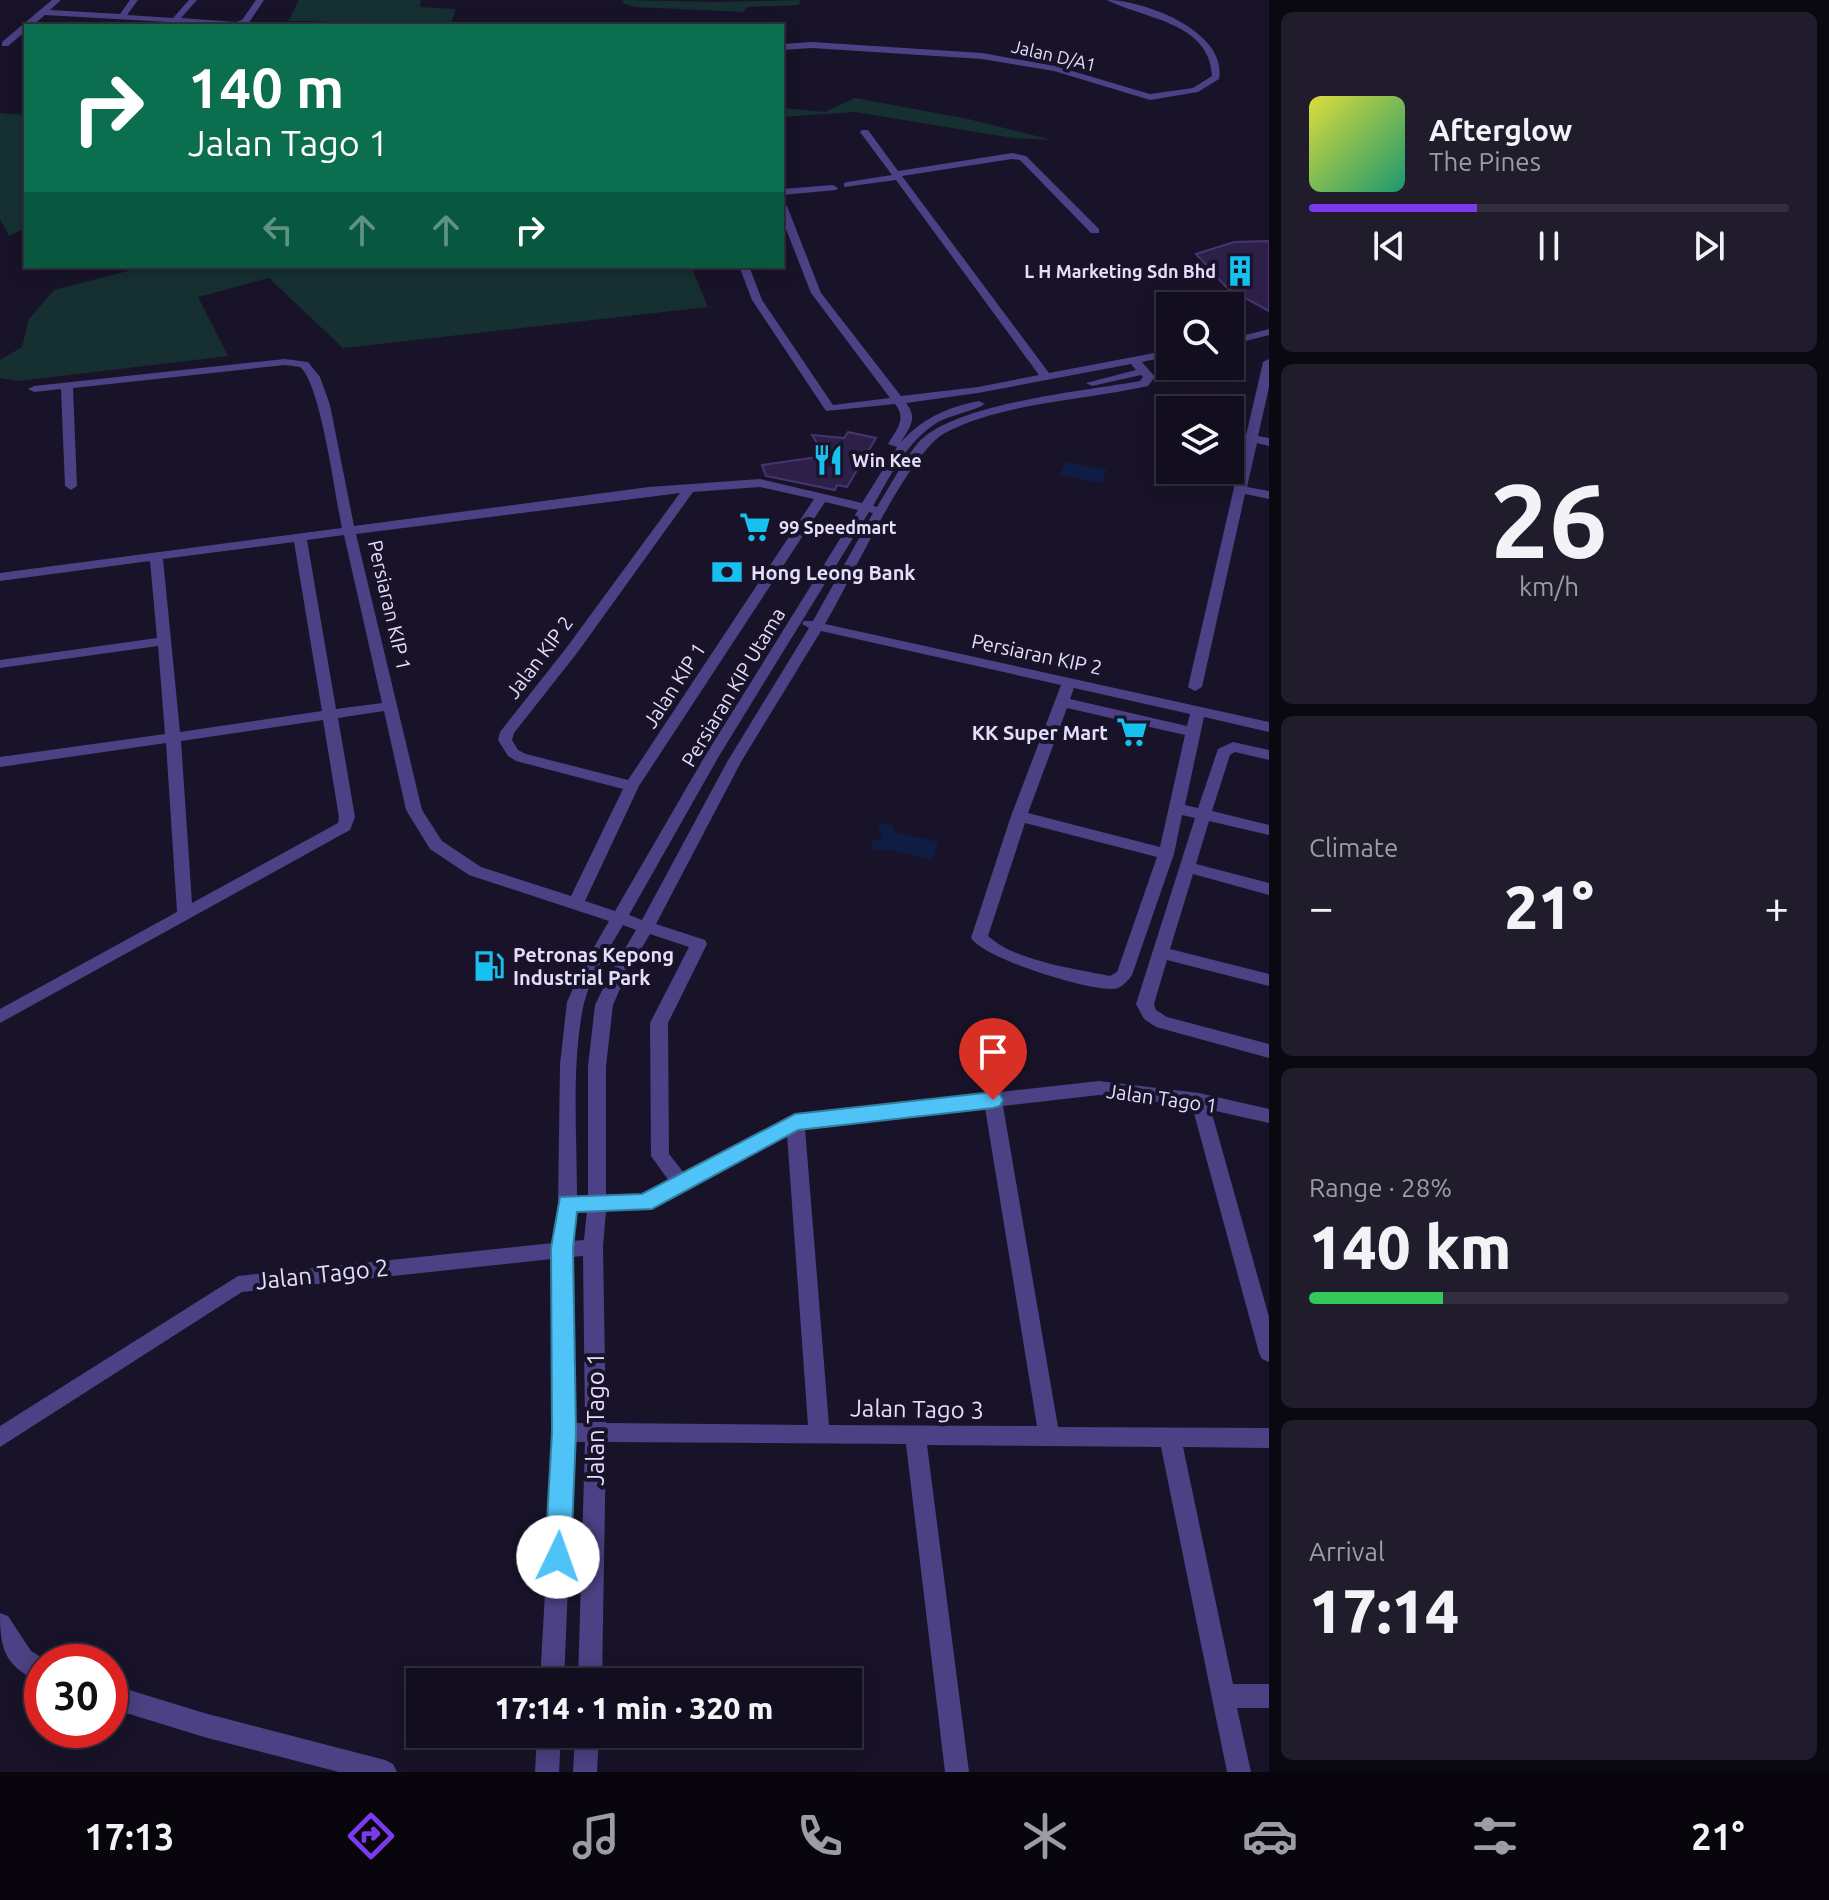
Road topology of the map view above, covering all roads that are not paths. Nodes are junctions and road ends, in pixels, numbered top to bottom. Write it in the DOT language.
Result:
graph roads {
  1 [pos="57,0"];
  2 [pos="134,0"];
  3 [pos="193,0"];
  4 [pos="260,0"];
  5 [pos="1111,0"];
  6 [pos="43,12"];
  7 [pos="121,18"];
  8 [pos="174,21"];
  9 [pos="28,24"];
  10 [pos="24,28"];
  11 [pos="7,45"];
  12 [pos="784,47"];
  13 [pos="865,132"];
  14 [pos="897,176"];
  15 [pos="847,185"];
  16 [pos="833,188"];
  17 [pos="784,192"];
  18 [pos="784,211"];
  19 [pos="1095,231"];
  20 [pos="745,268"];
  21 [pos="1269,332"];
  22 [pos="1244,338"];
  23 [pos="1156,356"];
  24 [pos="1134,360"];
  25 [pos="1269,362"];
  26 [pos="1046,377"];
  27 [pos="67,386"];
  28 [pos="34,389"];
  29 [pos="1265,393"];
  30 [pos="897,399"];
  31 [pos="1250,438"];
  32 [pos="1269,442"];
  33 [pos="71,486"];
  34 [pos="690,487"];
  35 [pos="1239,489"];
  36 [pos="1269,495"];
  37 [pos="822,497"];
  38 [pos="874,509"];
  39 [pos="350,530"];
  40 [pos="300,537"];
  41 [pos="156,556"];
  42 [pos="0,577"];
  43 [pos="796,621"];
  44 [pos="818,626"];
  45 [pos="164,641"];
  46 [pos="0,664"];
  47 [pos="1069,682"];
  48 [pos="1195,687"];
  49 [pos="1062,702"];
  50 [pos="390,706"];
  51 [pos="1198,711"];
  52 [pos="330,714"];
  53 [pos="1269,727"];
  54 [pos="1193,732"];
  55 [pos="173,737"];
  56 [pos="1269,755"];
  57 [pos="0,762"];
  58 [pos="632,786"];
  59 [pos="1178,800"];
  60 [pos="1207,807"];
  61 [pos="1019,816"];
  62 [pos="1269,830"];
  63 [pos="1166,854"];
  64 [pos="1186,867"];
  65 [pos="1269,889"];
  66 [pos="575,904"];
  67 [pos="185,915"];
  68 [pos="621,918"];
  69 [pos="647,926"];
  70 [pos="1162,953"];
  71 [pos="1269,980"];
  72 [pos="0,1017"];
  73 [pos="1269,1051"];
  74 [pos="993,1100"];
  75 [pos="1199,1100"];
  76 [pos="1269,1116"];
  77 [pos="795,1122"];
  78 [pos="681,1183"];
  79 [pos="567,1204"];
  80 [pos="597,1204"];
  81 [pos="593,1247"];
  82 [pos="562,1248"];
  83 [pos="1269,1353"];
  84 [pos="564,1432"];
  85 [pos="596,1432"];
  86 [pos="819,1434"];
  87 [pos="915,1435"];
  88 [pos="1049,1436"];
  89 [pos="0,1437"];
  90 [pos="1170,1437"];
  91 [pos="1269,1438"];
  92 [pos="0,1624"];
  93 [pos="24,1660"];
  94 [pos="553,1668"];
  95 [pos="590,1668"];
  96 [pos="1223,1696"];
  97 [pos="1269,1696"];
  98 [pos="128,1702"];
  99 [pos="548,1748"];
  100 [pos="586,1748"];
  101 [pos="385,1772"];
  102 [pos="547,1772"];
  103 [pos="585,1772"];
  104 [pos="957,1772"];
  105 [pos="1239,1772"];
  1 -- 6 [label="street"];
  2 -- 7 [label="street"];
  3 -- 8 [label="street"];
  4 -- 8 [label="street"];
  5 -- 12 [label="street, Jalan D/A1"];
  6 -- 7 [label="street"];
  6 -- 9 [label="street"];
  7 -- 8 [label="street"];
  10 -- 11 [label="street"];
  13 -- 14 [label="street"];
  14 -- 15 [label="street"];
  14 -- 19 [label="street"];
  14 -- 26 [label="street"];
  16 -- 17 [label="street"];
  18 -- 30 [label="street"];
  20 -- 30 [label="street"];
  21 -- 22 [label="street"];
  23 -- 24 [label="street"];
  24 -- 26 [label="street"];
  24 -- 38 [label="street, Persiaran KIP Utama"];
  25 -- 29 [label="street"];
  26 -- 30 [label="street"];
  27 -- 28 [label="street"];
  27 -- 33 [label="street"];
  27 -- 39 [label="street"];
  29 -- 31 [label="street"];
  30 -- 38 [label="street"];
  31 -- 32 [label="street"];
  31 -- 35 [label="street"];
  34 -- 37 [label="street, Persiaran KIP 1"];
  34 -- 39 [label="street, Persiaran KIP 1"];
  34 -- 58 [label="street, Jalan KIP 2"];
  35 -- 36 [label="street"];
  35 -- 48 [label="street"];
  37 -- 38 [label="street, Persiaran KIP 1"];
  37 -- 58 [label="street, Jalan KIP 1"];
  38 -- 43 [label="street, Persiaran KIP Utama"];
  38 -- 44 [label="street, Persiaran KIP Utama"];
  39 -- 40 [label="street"];
  39 -- 50 [label="street, Persiaran KIP 1"];
  40 -- 41 [label="street"];
  40 -- 52 [label="street"];
  41 -- 42 [label="street"];
  41 -- 45 [label="street"];
  43 -- 44 [label="street, Persiaran KIP 2"];
  43 -- 68 [label="street, Persiaran KIP Utama"];
  44 -- 47 [label="street, Persiaran KIP 2"];
  44 -- 69 [label="street, Persiaran KIP Utama"];
  45 -- 46 [label="street"];
  45 -- 55 [label="street"];
  47 -- 49 [label="street"];
  47 -- 51 [label="street, Persiaran KIP 2"];
  49 -- 54 [label="street"];
  49 -- 61 [label="street"];
  50 -- 52 [label="street"];
  50 -- 66 [label="street, Persiaran KIP 1"];
  51 -- 53 [label="street, Persiaran KIP 2"];
  51 -- 54 [label="street"];
  52 -- 55 [label="street"];
  52 -- 67 [label="street"];
  54 -- 59 [label="street"];
  55 -- 57 [label="street"];
  55 -- 67 [label="street"];
  56 -- 60 [label="street"];
  58 -- 66 [label="street, Jalan KIP 1"];
  59 -- 60 [label="street"];
  59 -- 63 [label="street"];
  60 -- 62 [label="street"];
  60 -- 64 [label="street"];
  61 -- 63 [label="street"];
  61 -- 63 [label="street"];
  64 -- 65 [label="street"];
  64 -- 70 [label="street"];
  66 -- 68 [label="street, Persiaran KIP 1"];
  67 -- 72 [label="street"];
  68 -- 69 [label="street, Persiaran KIP 1"];
  68 -- 79 [label="street, Persiaran KIP Utama"];
  69 -- 78 [label="street, Persiaran KIP 1"];
  69 -- 80 [label="street, Persiaran KIP Utama"];
  70 -- 71 [label="street"];
  70 -- 73 [label="street"];
  74 -- 75 [label="street, Jalan Tago 1"];
  74 -- 77 [label="street, Jalan Tago 1"];
  74 -- 88 [label="street"];
  75 -- 76 [label="street, Jalan Tago 1"];
  75 -- 83 [label="street"];
  77 -- 78 [label="street, Jalan Tago 1"];
  77 -- 86 [label="street"];
  78 -- 80 [label="street, Jalan Tago 1"];
  79 -- 80 [label="street, Jalan Tago 1"];
  79 -- 82 [label="street, Jalan Tago 1"];
  80 -- 81 [label="street, Jalan Tago 1"];
  81 -- 82 [label="street, Jalan Tago 2"];
  81 -- 85 [label="street, Jalan Tago 1"];
  82 -- 84 [label="street, Jalan Tago 1"];
  82 -- 89 [label="street, Jalan Tago 2"];
  84 -- 85 [label="street, Jalan Tago 3"];
  84 -- 94 [label="street, Jalan Tago 1"];
  85 -- 86 [label="street, Jalan Tago 3"];
  85 -- 95 [label="street, Jalan Tago 1"];
  86 -- 87 [label="street, Jalan Tago 3"];
  87 -- 88 [label="street, Jalan Tago 3"];
  87 -- 104 [label="street"];
  88 -- 90 [label="street, Jalan Tago 3"];
  90 -- 91 [label="street, Jalan Tago 3"];
  90 -- 96 [label="street"];
  92 -- 93 [label="street"];
  96 -- 97 [label="street"];
  96 -- 105 [label="street"];
  98 -- 101 [label="street"];
  99 -- 102 [label="street"];
  100 -- 103 [label="street"];
}
